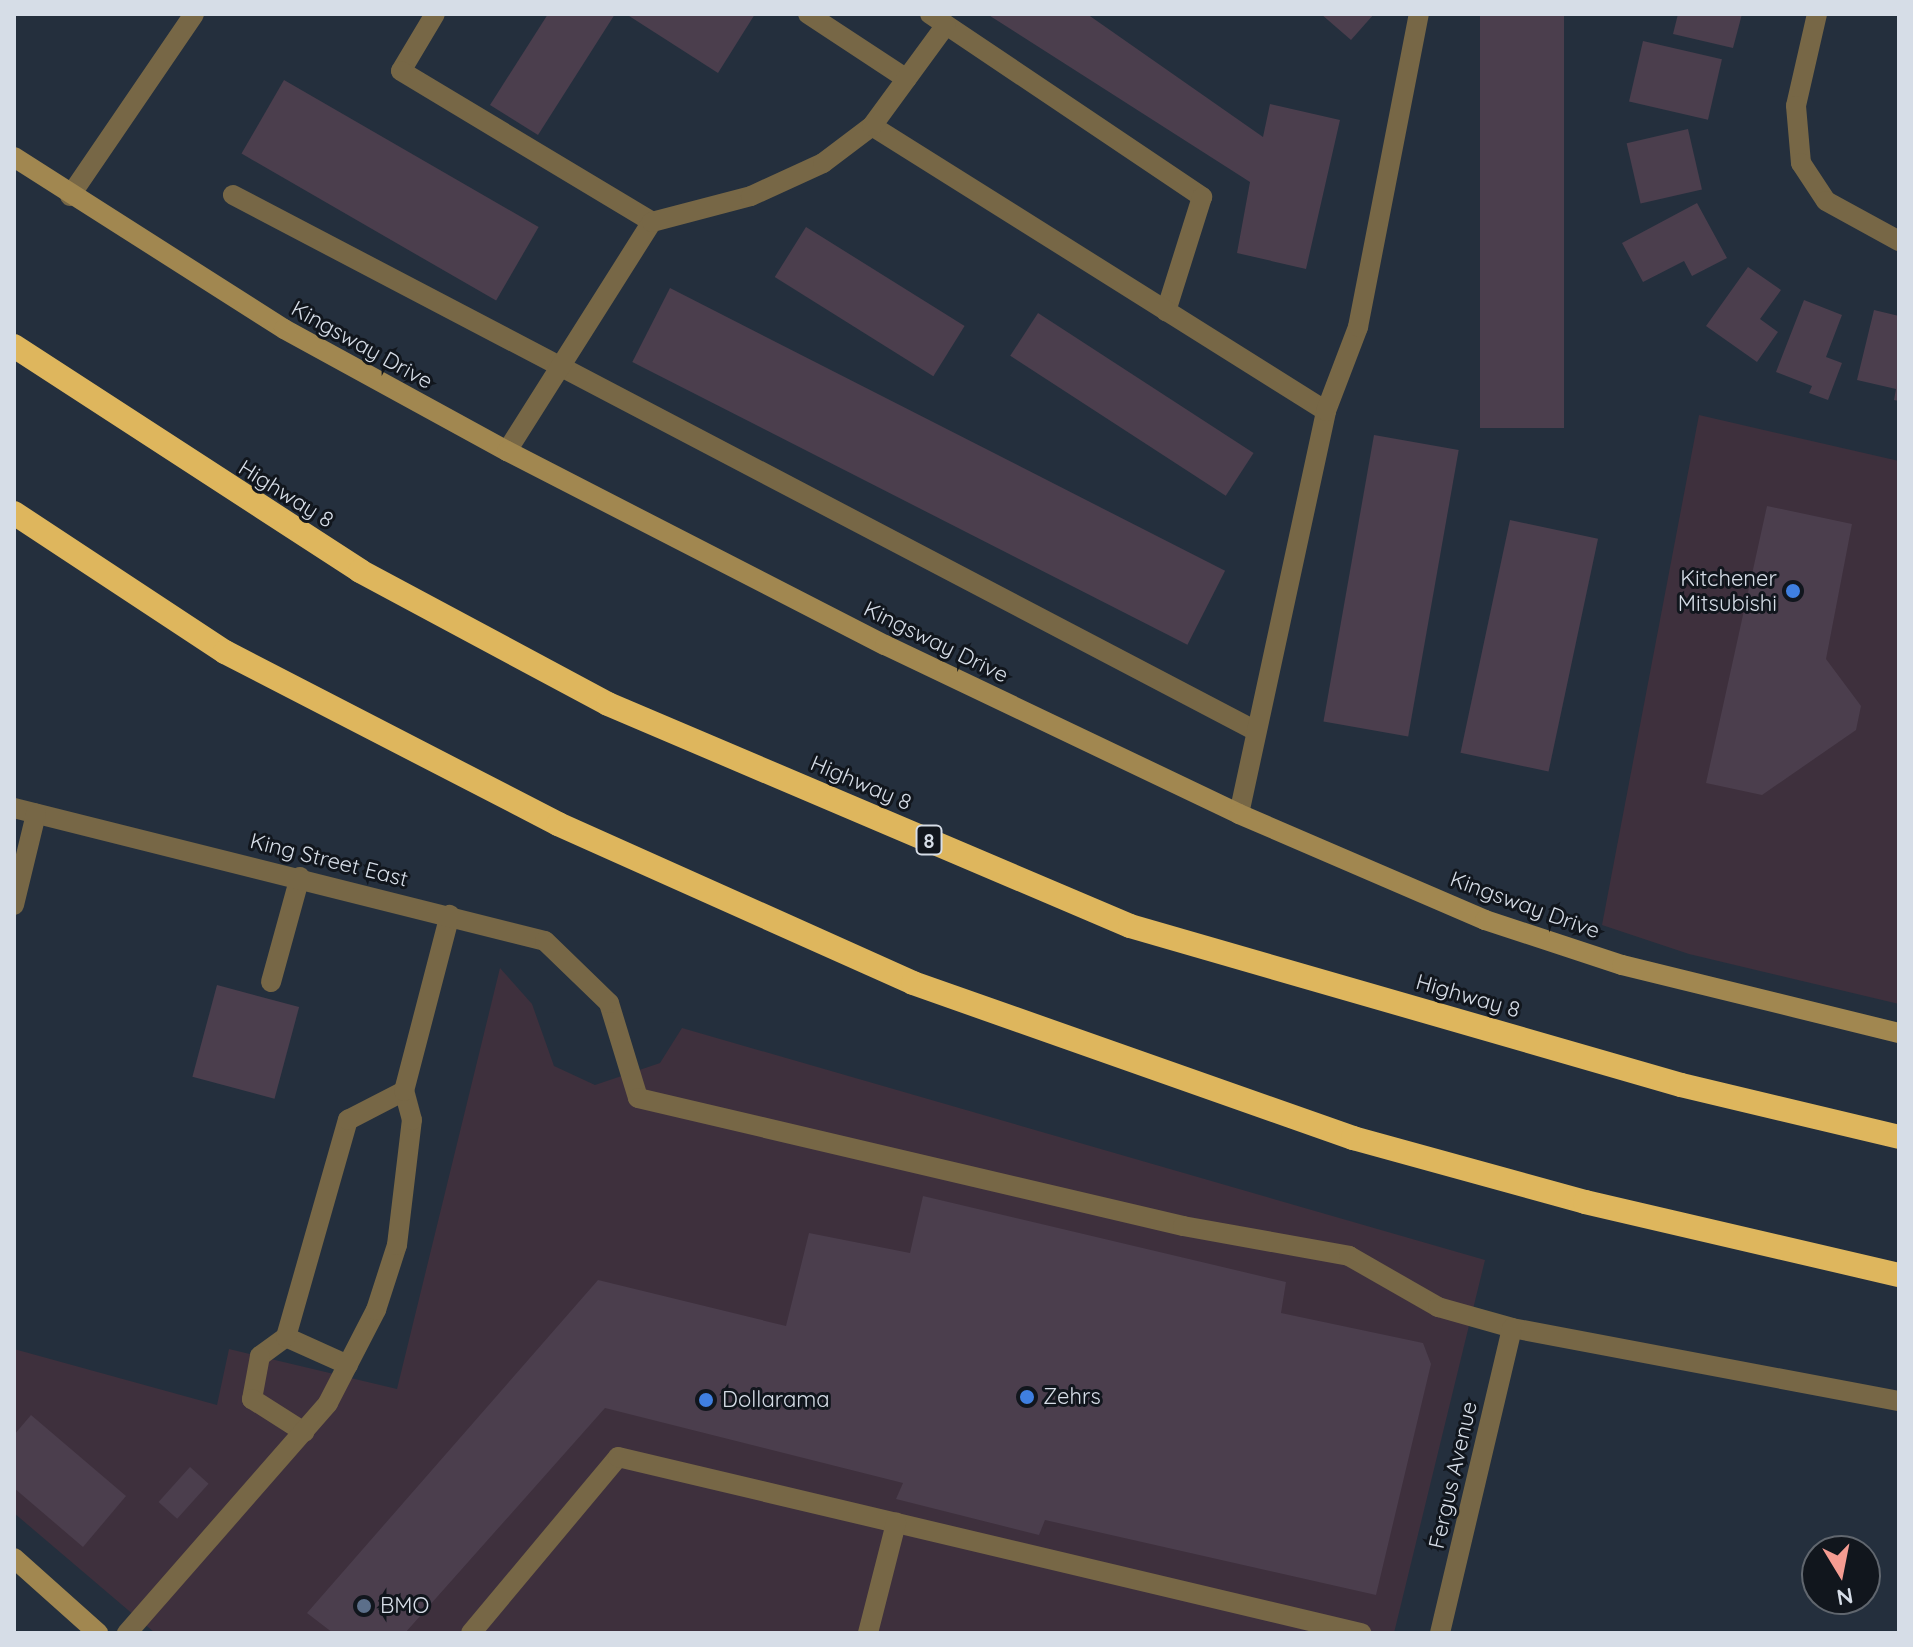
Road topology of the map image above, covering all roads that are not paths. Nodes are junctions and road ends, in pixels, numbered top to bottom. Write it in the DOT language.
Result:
graph roads {
  1 [pos="194,14"];
  2 [pos="435,14"];
  3 [pos="808,14"];
  4 [pos="1419,14"];
  5 [pos="1817,14"];
  6 [pos="938,20"];
  7 [pos="907,79"];
  8 [pos="872,126"];
  9 [pos="14,157"];
  10 [pos="233,195"];
  11 [pos="70,196"];
  12 [pos="652,222"];
  13 [pos="1899,241"];
  14 [pos="1166,311"];
  15 [pos="14,346"];
  16 [pos="561,366"];
  17 [pos="1326,411"];
  18 [pos="507,451"];
  19 [pos="14,513"];
  20 [pos="1254,730"];
  21 [pos="14,808"];
  22 [pos="36,814"];
  23 [pos="1239,814"];
  24 [pos="300,877"];
  25 [pos="14,905"];
  26 [pos="450,915"];
  27 [pos="271,982"];
  28 [pos="1899,1033"];
  29 [pos="404,1091"];
  30 [pos="1899,1137"];
  31 [pos="1899,1275"];
  32 [pos="1512,1328"];
  33 [pos="286,1337"];
  34 [pos="348,1365"];
  35 [pos="1899,1401"];
  36 [pos="304,1432"];
  37 [pos="896,1523"];
  38 [pos="14,1558"];
  39 [pos="98,1633"];
  40 [pos="127,1633"];
  41 [pos="471,1633"];
  42 [pos="868,1633"];
  43 [pos="1361,1633"];
  44 [pos="1440,1633"];
  1 -- 11 [label="street"];
  2 -- 12 [label="street"];
  3 -- 7 [label="street"];
  4 -- 17 [label="street"];
  5 -- 13 [label="street"];
  6 -- 7 [label="street"];
  6 -- 14 [label="street"];
  7 -- 8 [label="street"];
  8 -- 12 [label="street"];
  8 -- 14 [label="street"];
  9 -- 11 [label="street, Kingsway Drive"];
  10 -- 16 [label="street"];
  11 -- 18 [label="street, Kingsway Drive"];
  12 -- 16 [label="street"];
  14 -- 17 [label="street"];
  15 -- 30 [label="highway, Highway 8 / 8"];
  16 -- 18 [label="street"];
  16 -- 20 [label="street"];
  17 -- 20 [label="street"];
  18 -- 23 [label="street, Kingsway Drive"];
  19 -- 31 [label="highway"];
  20 -- 23 [label="street"];
  21 -- 22 [label="street, King Street East"];
  22 -- 24 [label="street, King Street East"];
  22 -- 25 [label="street"];
  23 -- 28 [label="street, Kingsway Drive"];
  24 -- 26 [label="street, King Street East"];
  24 -- 27 [label="street"];
  26 -- 29 [label="street"];
  26 -- 32 [label="street, King Street East"];
  29 -- 33 [label="street"];
  29 -- 34 [label="street"];
  32 -- 35 [label="street"];
  32 -- 44 [label="street, Fergus Avenue"];
  33 -- 34 [label="street"];
  33 -- 36 [label="street"];
  34 -- 36 [label="street"];
  36 -- 40 [label="street"];
  37 -- 41 [label="street"];
  37 -- 42 [label="street"];
  37 -- 43 [label="street"];
  38 -- 39 [label="street"];
}
